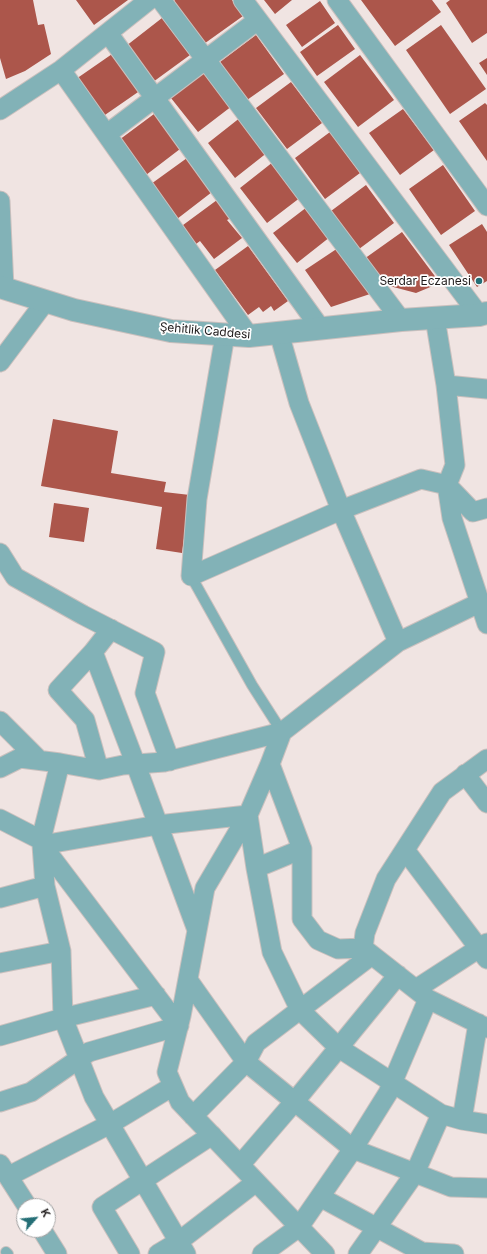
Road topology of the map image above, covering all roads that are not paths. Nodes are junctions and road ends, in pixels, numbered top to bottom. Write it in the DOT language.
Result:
graph roads {
  1 [pos="149,0"];
  2 [pos="161,0"];
  3 [pos="243,0"];
  4 [pos="337,0"];
  5 [pos="258,20"];
  6 [pos="108,34"];
  7 [pos="206,60"];
  8 [pos="62,70"];
  9 [pos="155,98"];
  10 [pos="0,110"];
  11 [pos="107,134"];
  12 [pos="0,202"];
  13 [pos="487,206"];
  14 [pos="2,288"];
  15 [pos="45,302"];
  16 [pos="483,314"];
  17 [pos="435,318"];
  18 [pos="401,320"];
  19 [pos="321,329"];
  20 [pos="279,333"];
  21 [pos="225,335"];
  22 [pos="249,336"];
  23 [pos="0,362"];
  24 [pos="446,385"];
  25 [pos="487,389"];
  26 [pos="447,485"];
  27 [pos="487,508"];
  28 [pos="341,510"];
  29 [pos="0,552"];
  30 [pos="191,576"];
  31 [pos="480,603"];
  32 [pos="487,624"];
  33 [pos="111,629"];
  34 [pos="398,642"];
  35 [pos="93,652"];
  36 [pos="0,721"];
  37 [pos="282,732"];
  38 [pos="487,759"];
  39 [pos="40,760"];
  40 [pos="170,761"];
  41 [pos="60,763"];
  42 [pos="270,764"];
  43 [pos="136,765"];
  44 [pos="0,768"];
  45 [pos="99,770"];
  46 [pos="466,774"];
  47 [pos="487,803"];
  48 [pos="248,815"];
  49 [pos="0,819"];
  50 [pos="158,825"];
  51 [pos="42,843"];
  52 [pos="302,848"];
  53 [pos="405,850"];
  54 [pos="256,868"];
  55 [pos="45,886"];
  56 [pos="0,898"];
  57 [pos="198,931"];
  58 [pos="484,950"];
  59 [pos="61,951"];
  60 [pos="368,952"];
  61 [pos="0,963"];
  62 [pos="398,975"];
  63 [pos="188,980"];
  64 [pos="422,994"];
  65 [pos="156,995"];
  66 [pos="300,1010"];
  67 [pos="63,1018"];
  68 [pos="482,1025"];
  69 [pos="179,1026"];
  70 [pos="0,1036"];
  71 [pos="338,1048"];
  72 [pos="79,1060"];
  73 [pos="246,1062"];
  74 [pos="392,1083"];
  75 [pos="173,1086"];
  76 [pos="295,1101"];
  77 [pos="0,1102"];
  78 [pos="441,1114"];
  79 [pos="193,1116"];
  80 [pos="462,1120"];
  81 [pos="110,1124"];
  82 [pos="487,1124"];
  83 [pos="212,1135"];
  84 [pos="353,1149"];
  85 [pos="240,1165"];
  86 [pos="4,1170"];
  87 [pos="415,1173"];
  88 [pos="143,1181"];
  89 [pos="256,1182"];
  90 [pos="487,1188"];
  91 [pos="320,1197"];
  92 [pos="22,1198"];
  93 [pos="299,1227"];
  94 [pos="376,1228"];
  95 [pos="47,1238"];
  96 [pos="182,1248"];
  97 [pos="57,1254"];
  98 [pos="130,1254"];
  99 [pos="158,1254"];
  100 [pos="262,1254"];
  101 [pos="325,1254"];
  102 [pos="358,1254"];
  103 [pos="454,1254"];
  1 -- 6 [label="street"];
  2 -- 7 [label="street"];
  3 -- 5 [label="street"];
  4 -- 13 [label="street"];
  5 -- 7 [label="street"];
  5 -- 16 [label="street"];
  6 -- 8 [label="street"];
  6 -- 9 [label="street"];
  7 -- 9 [label="street"];
  7 -- 18 [label="street"];
  8 -- 10 [label="street"];
  8 -- 11 [label="street"];
  9 -- 11 [label="street"];
  9 -- 19 [label="street"];
  11 -- 22 [label="street"];
  12 -- 14 [label="street"];
  14 -- 15 [label="street, Şehitlik Caddesi"];
  15 -- 21 [label="street, Şehitlik Caddesi"];
  15 -- 23 [label="street"];
  16 -- 17 [label="street, Şehitlik Caddesi"];
  17 -- 18 [label="street, Şehitlik Caddesi"];
  17 -- 24 [label="street"];
  18 -- 19 [label="street, Şehitlik Caddesi"];
  19 -- 20 [label="street, Şehitlik Caddesi"];
  20 -- 22 [label="street, Şehitlik Caddesi"];
  20 -- 28 [label="street"];
  21 -- 22 [label="street, Şehitlik Caddesi"];
  21 -- 30 [label="street"];
  24 -- 25 [label="street"];
  24 -- 26 [label="street"];
  26 -- 27 [label="street"];
  26 -- 28 [label="street"];
  26 -- 31 [label="street"];
  28 -- 30 [label="street"];
  28 -- 34 [label="street"];
  29 -- 33 [label="street"];
  30 -- 37 [label="lane"];
  31 -- 32 [label="street"];
  31 -- 34 [label="street"];
  33 -- 35 [label="street"];
  33 -- 40 [label="street"];
  34 -- 37 [label="street"];
  35 -- 43 [label="street"];
  35 -- 45 [label="street"];
  36 -- 39 [label="street"];
  37 -- 40 [label="street"];
  37 -- 42 [label="street"];
  38 -- 46 [label="street"];
  39 -- 41 [label="street"];
  39 -- 44 [label="street"];
  40 -- 43 [label="street"];
  41 -- 45 [label="street"];
  41 -- 51 [label="street"];
  42 -- 48 [label="street"];
  42 -- 52 [label="street"];
  43 -- 45 [label="street"];
  43 -- 50 [label="street"];
  46 -- 47 [label="street"];
  46 -- 53 [label="street"];
  48 -- 50 [label="street"];
  48 -- 54 [label="street"];
  48 -- 57 [label="street"];
  49 -- 51 [label="street"];
  50 -- 51 [label="street"];
  50 -- 57 [label="street"];
  51 -- 55 [label="street"];
  51 -- 65 [label="street"];
  52 -- 54 [label="street"];
  52 -- 60 [label="street"];
  53 -- 58 [label="street"];
  53 -- 60 [label="street"];
  54 -- 66 [label="street"];
  55 -- 56 [label="street"];
  55 -- 59 [label="street"];
  57 -- 63 [label="street"];
  58 -- 64 [label="street"];
  59 -- 61 [label="street"];
  59 -- 67 [label="street"];
  60 -- 62 [label="street"];
  60 -- 66 [label="street"];
  62 -- 64 [label="street"];
  62 -- 71 [label="street"];
  63 -- 69 [label="street"];
  63 -- 73 [label="street"];
  64 -- 68 [label="street"];
  64 -- 74 [label="street"];
  65 -- 67 [label="street"];
  65 -- 69 [label="street"];
  66 -- 71 [label="street"];
  66 -- 73 [label="street"];
  67 -- 70 [label="street"];
  67 -- 72 [label="street"];
  68 -- 80 [label="street"];
  69 -- 72 [label="street"];
  69 -- 75 [label="street"];
  71 -- 74 [label="street"];
  71 -- 76 [label="street"];
  72 -- 77 [label="street"];
  72 -- 81 [label="street"];
  73 -- 76 [label="street"];
  73 -- 79 [label="street"];
  74 -- 78 [label="street"];
  74 -- 84 [label="street"];
  75 -- 79 [label="street"];
  75 -- 81 [label="street"];
  76 -- 84 [label="street"];
  76 -- 85 [label="street"];
  78 -- 80 [label="street"];
  78 -- 87 [label="street"];
  79 -- 83 [label="street"];
  80 -- 82 [label="street"];
  81 -- 86 [label="street"];
  81 -- 88 [label="street"];
  83 -- 85 [label="street"];
  83 -- 88 [label="street"];
  84 -- 87 [label="street"];
  84 -- 91 [label="street"];
  85 -- 89 [label="street"];
  86 -- 92 [label="street"];
  87 -- 90 [label="street"];
  87 -- 94 [label="street"];
  88 -- 96 [label="street"];
  88 -- 98 [label="street"];
  89 -- 93 [label="street"];
  89 -- 96 [label="street"];
  91 -- 93 [label="street"];
  91 -- 94 [label="street"];
  93 -- 100 [label="street"];
  93 -- 101 [label="street"];
  94 -- 102 [label="street"];
  94 -- 103 [label="street"];
  95 -- 97 [label="street"];
  96 -- 99 [label="street"];
}
